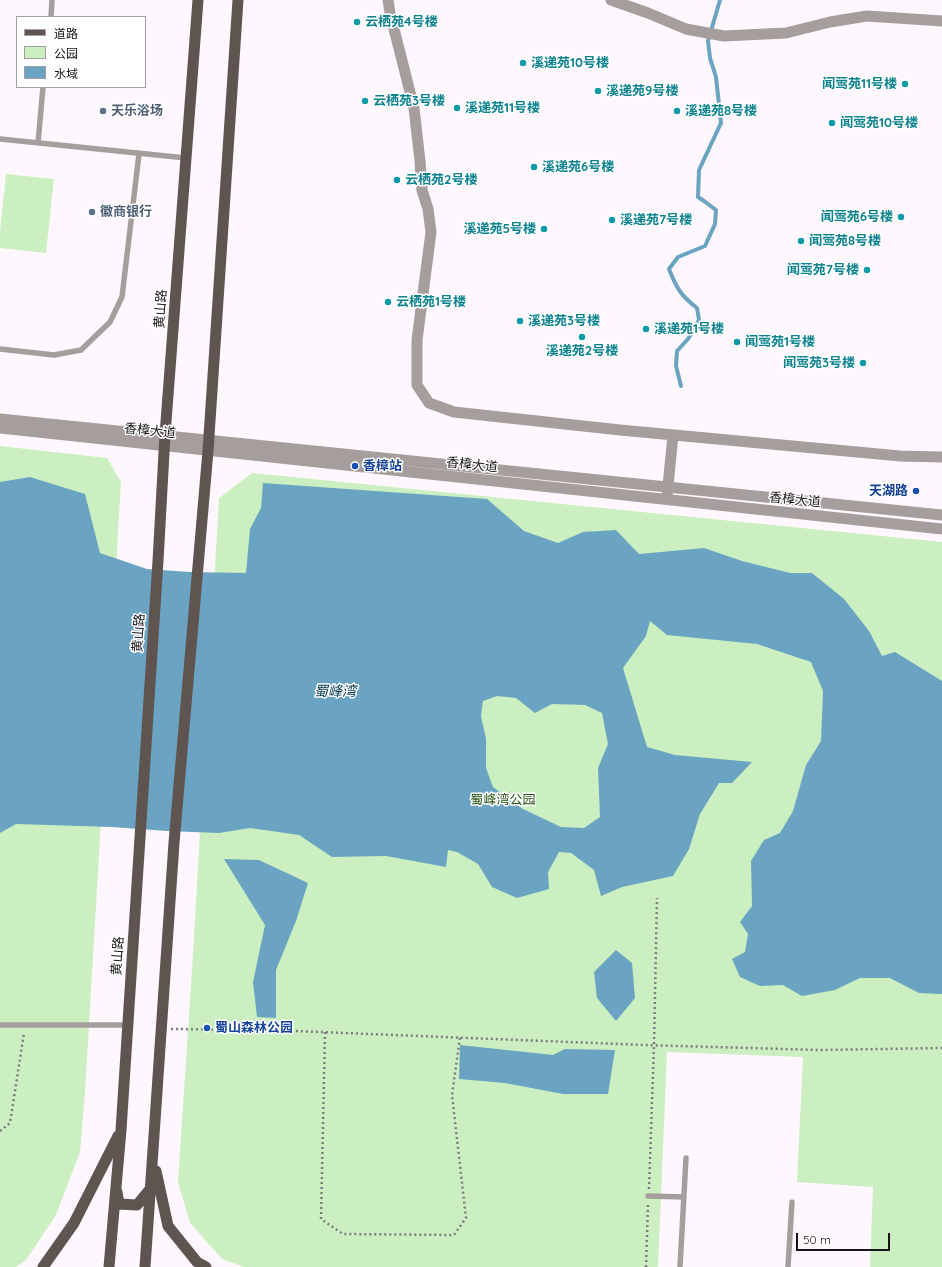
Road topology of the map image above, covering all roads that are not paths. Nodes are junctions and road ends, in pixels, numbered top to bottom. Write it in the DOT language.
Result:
graph roads {
  1 [pos="52,0"];
  2 [pos="198,0"];
  3 [pos="238,0"];
  4 [pos="388,0"];
  5 [pos="611,0"];
  6 [pos="50,16"];
  7 [pos="942,21"];
  8 [pos="43,88"];
  9 [pos="0,139"];
  10 [pos="38,143"];
  11 [pos="139,154"];
  12 [pos="186,158"];
  13 [pos="0,349"];
  14 [pos="0,419"];
  15 [pos="0,428"];
  16 [pos="673,435"];
  17 [pos="165,441"];
  18 [pos="208,446"];
  19 [pos="942,457"];
  20 [pos="667,487"];
  21 [pos="667,500"];
  22 [pos="942,516"];
  23 [pos="942,529"];
  24 [pos="0,1025"];
  25 [pos="128,1025"];
  26 [pos="121,1130"];
  27 [pos="686,1158"];
  28 [pos="153,1159"];
  29 [pos="116,1186"];
  30 [pos="151,1188"];
  31 [pos="648,1196"];
  32 [pos="684,1197"];
  33 [pos="792,1202"];
  34 [pos="43,1267"];
  35 [pos="109,1267"];
  36 [pos="145,1267"];
  37 [pos="206,1267"];
  38 [pos="680,1267"];
  39 [pos="788,1267"];
  1 -- 6 [label="lane"];
  2 -- 12 [label="main road, 黄山路"];
  3 -- 18 [label="main road"];
  4 -- 16 [label="street"];
  5 -- 7 [label="street"];
  8 -- 10 [label="lane"];
  9 -- 10 [label="lane"];
  10 -- 11 [label="lane"];
  11 -- 12 [label="lane"];
  11 -- 13 [label="lane"];
  12 -- 17 [label="main road, 黄山路"];
  14 -- 17 [label="street, 香樟大道"];
  15 -- 17 [label="street, 香樟大道"];
  16 -- 19 [label="street"];
  16 -- 20 [label="street"];
  17 -- 18 [label="street, 香樟大道"];
  17 -- 25 [label="main road, 黄山路"];
  18 -- 20 [label="street, 香樟大道"];
  18 -- 21 [label="street, 香樟大道"];
  18 -- 28 [label="main road"];
  20 -- 21 [label="street"];
  20 -- 22 [label="street, 香樟大道"];
  21 -- 23 [label="street, 香樟大道"];
  24 -- 25 [label="lane"];
  25 -- 26 [label="main road, 黄山路"];
  26 -- 29 [label="main road, 黄山路"];
  26 -- 34 [label="main road"];
  27 -- 32 [label="lane"];
  28 -- 30 [label="main road"];
  28 -- 37 [label="main road"];
  29 -- 30 [label="main road"];
  29 -- 35 [label="main road, 黄山路"];
  30 -- 36 [label="main road"];
  31 -- 32 [label="lane"];
  32 -- 38 [label="lane"];
  33 -- 39 [label="lane"];
}
